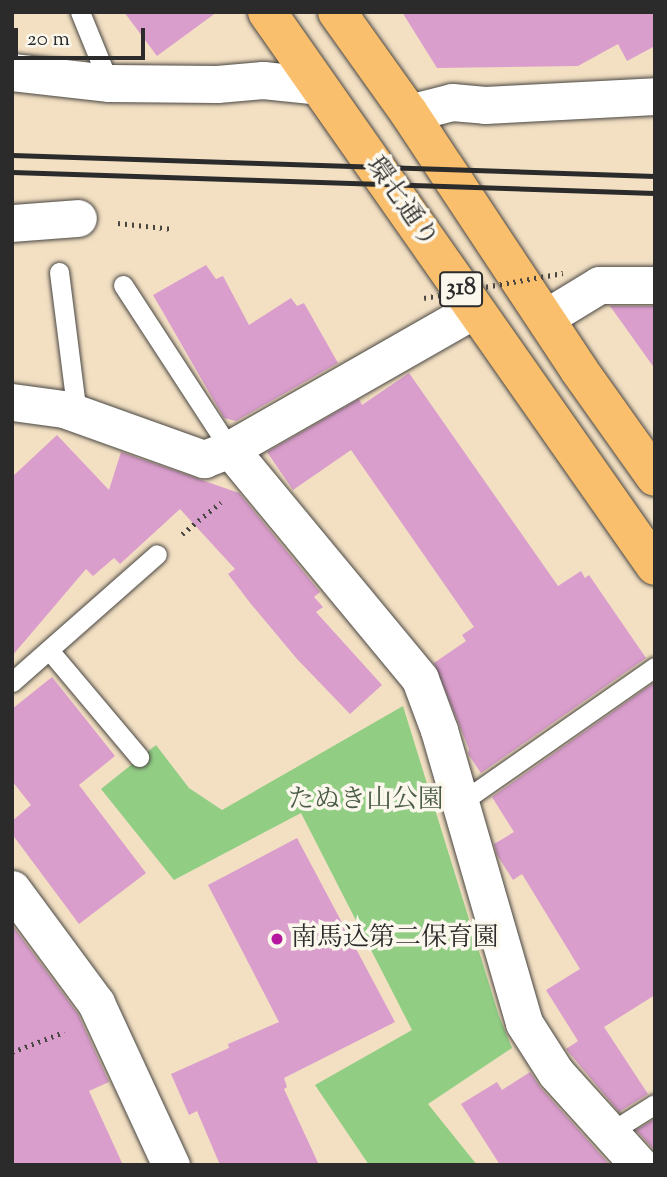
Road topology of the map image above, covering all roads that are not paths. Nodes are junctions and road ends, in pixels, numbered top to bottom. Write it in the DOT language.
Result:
graph roads {
  1 [pos="80,12"];
  2 [pos="267,12"];
  3 [pos="337,12"];
  4 [pos="12,72"];
  5 [pos="109,83"];
  6 [pos="319,86"];
  7 [pos="655,96"];
  8 [pos="410,113"];
  9 [pos="78,218"];
  10 [pos="12,223"];
  11 [pos="59,272"];
  12 [pos="123,285"];
  13 [pos="655,285"];
  14 [pos="475,309"];
  15 [pos="545,318"];
  16 [pos="12,402"];
  17 [pos="77,414"];
  18 [pos="241,463"];
  19 [pos="655,477"];
  20 [pos="157,554"];
  21 [pos="655,566"];
  22 [pos="49,650"];
  23 [pos="655,667"];
  24 [pos="12,682"];
  25 [pos="139,757"];
  26 [pos="460,803"];
  27 [pos="12,889"];
  28 [pos="655,1104"];
  29 [pos="609,1133"];
  30 [pos="171,1165"];
  31 [pos="639,1165"];
  1 -- 5 [label="lane"];
  2 -- 6 [label="main road, 環七通り / 318"];
  3 -- 8 [label="main road, 318"];
  4 -- 5 [label="street"];
  5 -- 6 [label="street"];
  6 -- 14 [label="main road, 環七通り / 318"];
  7 -- 8 [label="street"];
  8 -- 15 [label="main road, 318"];
  9 -- 10 [label="street"];
  11 -- 17 [label="lane"];
  12 -- 18 [label="lane"];
  13 -- 15 [label="street"];
  14 -- 18 [label="street"];
  14 -- 21 [label="main road, 環七通り / 318"];
  15 -- 19 [label="main road, 318"];
  16 -- 17 [label="street"];
  17 -- 18 [label="street"];
  18 -- 26 [label="street"];
  20 -- 22 [label="lane"];
  22 -- 24 [label="lane"];
  22 -- 25 [label="lane"];
  23 -- 26 [label="lane"];
  26 -- 29 [label="street"];
  27 -- 30 [label="street"];
  28 -- 29 [label="lane"];
  29 -- 31 [label="street"];
}
